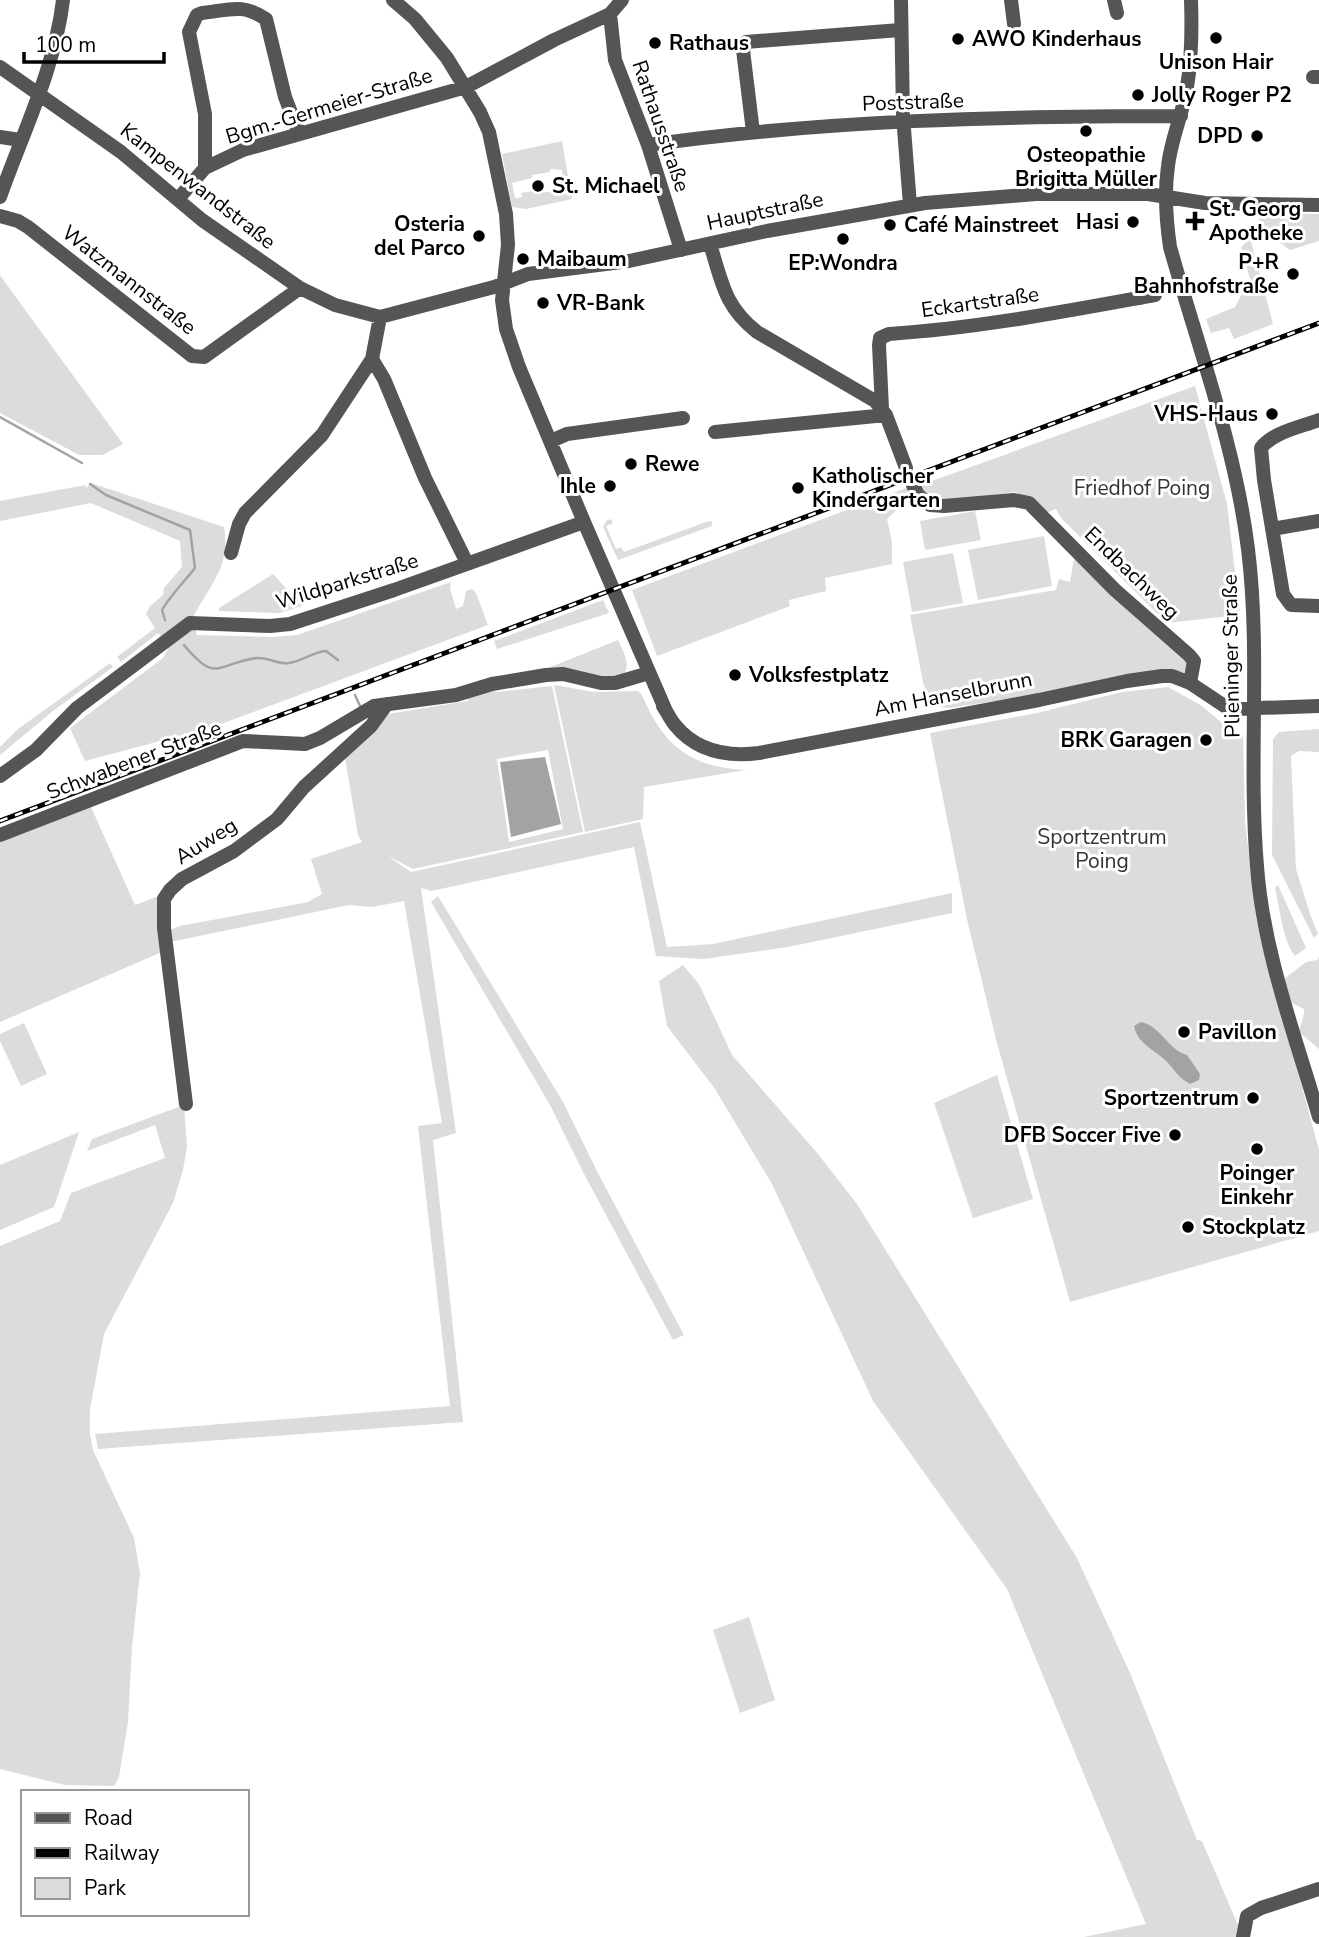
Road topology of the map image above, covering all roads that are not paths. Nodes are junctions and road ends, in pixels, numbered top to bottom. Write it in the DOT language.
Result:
graph roads {
  1 [pos="63,0"];
  2 [pos="393,0"];
  3 [pos="622,0"];
  4 [pos="901,0"];
  5 [pos="1011,0"];
  6 [pos="1191,0"];
  7 [pos="610,14"];
  8 [pos="1014,24"];
  9 [pos="900,30"];
  10 [pos="0,67"];
  11 [pos="466,88"];
  12 [pos="38,95"];
  13 [pos="1181,116"];
  14 [pos="903,123"];
  15 [pos="753,132"];
  16 [pos="299,134"];
  17 [pos="0,137"];
  18 [pos="20,140"];
  19 [pos="648,145"];
  20 [pos="205,168"];
  21 [pos="0,197"];
  22 [pos="1165,197"];
  23 [pos="178,200"];
  24 [pos="910,205"];
  25 [pos="1319,205"];
  26 [pos="0,216"];
  27 [pos="710,244"];
  28 [pos="681,250"];
  29 [pos="504,281"];
  30 [pos="300,288"];
  31 [pos="1155,295"];
  32 [pos="380,317"];
  33 [pos="372,359"];
  34 [pos="884,412"];
  35 [pos="682,418"];
  36 [pos="1319,420"];
  37 [pos="715,432"];
  38 [pos="551,441"];
  39 [pos="1319,521"];
  40 [pos="584,522"];
  41 [pos="1272,528"];
  42 [pos="231,553"];
  43 [pos="467,563"];
  44 [pos="1319,606"];
  45 [pos="649,673"];
  46 [pos="1191,683"];
  47 [pos="387,705"];
  48 [pos="1319,706"];
  49 [pos="1254,709"];
  50 [pos="0,776"];
  51 [pos="0,835"];
  52 [pos="186,1104"];
  53 [pos="1319,1117"];
  54 [pos="1319,1889"];
  55 [pos="1243,1937"];
  1 -- 12 [label="street"];
  2 -- 11 [label="street, Am Hanselbrunn"];
  3 -- 7 [label="street"];
  4 -- 9 [label="street"];
  5 -- 8 [label="street"];
  6 -- 13 [label="street, Plieninger Straße"];
  7 -- 11 [label="street, Bgm.-Germeier-Straße"];
  7 -- 19 [label="street, Rathausstraße"];
  9 -- 14 [label="street"];
  9 -- 15 [label="street"];
  10 -- 12 [label="street, Kampenwandstraße"];
  11 -- 16 [label="street, Bgm.-Germeier-Straße"];
  11 -- 29 [label="street, Am Hanselbrunn"];
  12 -- 18 [label="street"];
  12 -- 23 [label="street, Kampenwandstraße"];
  13 -- 14 [label="street, Poststraße"];
  13 -- 22 [label="street, Plieninger Straße"];
  14 -- 15 [label="street, Poststraße"];
  14 -- 24 [label="street"];
  15 -- 19 [label="street, Poststraße"];
  16 -- 20 [label="street, Bgm.-Germeier-Straße"];
  16 -- 20 [label="street"];
  17 -- 18 [label="street"];
  18 -- 21 [label="street"];
  19 -- 28 [label="street, Rathausstraße"];
  20 -- 23 [label="street, Bgm.-Germeier-Straße"];
  22 -- 24 [label="street, Hauptstraße"];
  22 -- 25 [label="street, Hauptstraße"];
  22 -- 49 [label="street, Plieninger Straße"];
  23 -- 30 [label="street, Kampenwandstraße"];
  24 -- 27 [label="street, Hauptstraße"];
  26 -- 30 [label="street, Watzmannstraße"];
  27 -- 28 [label="street, Hauptstraße"];
  27 -- 34 [label="street"];
  28 -- 29 [label="street, Hauptstraße"];
  29 -- 32 [label="street, Hauptstraße"];
  29 -- 38 [label="street, Am Hanselbrunn"];
  30 -- 32 [label="street, Kampenwandstraße"];
  31 -- 34 [label="street, Eckartstraße"];
  32 -- 33 [label="street"];
  33 -- 42 [label="street"];
  33 -- 43 [label="street"];
  34 -- 37 [label="street"];
  34 -- 46 [label="street, Endbachweg"];
  35 -- 38 [label="street"];
  36 -- 41 [label="street"];
  38 -- 40 [label="street, Am Hanselbrunn"];
  39 -- 41 [label="street"];
  40 -- 43 [label="street, Wildparkstraße"];
  40 -- 45 [label="street, Am Hanselbrunn"];
  41 -- 44 [label="street"];
  43 -- 50 [label="street, Wildparkstraße"];
  45 -- 46 [label="street, Am Hanselbrunn"];
  45 -- 47 [label="street, Schwabener Straße"];
  46 -- 49 [label="street, Am Hanselbrunn"];
  47 -- 51 [label="street, Schwabener Straße"];
  47 -- 52 [label="street, Auweg"];
  48 -- 49 [label="street, Am Hanselbrunn"];
  49 -- 53 [label="street, Plieninger Straße"];
  54 -- 55 [label="street"];
}
